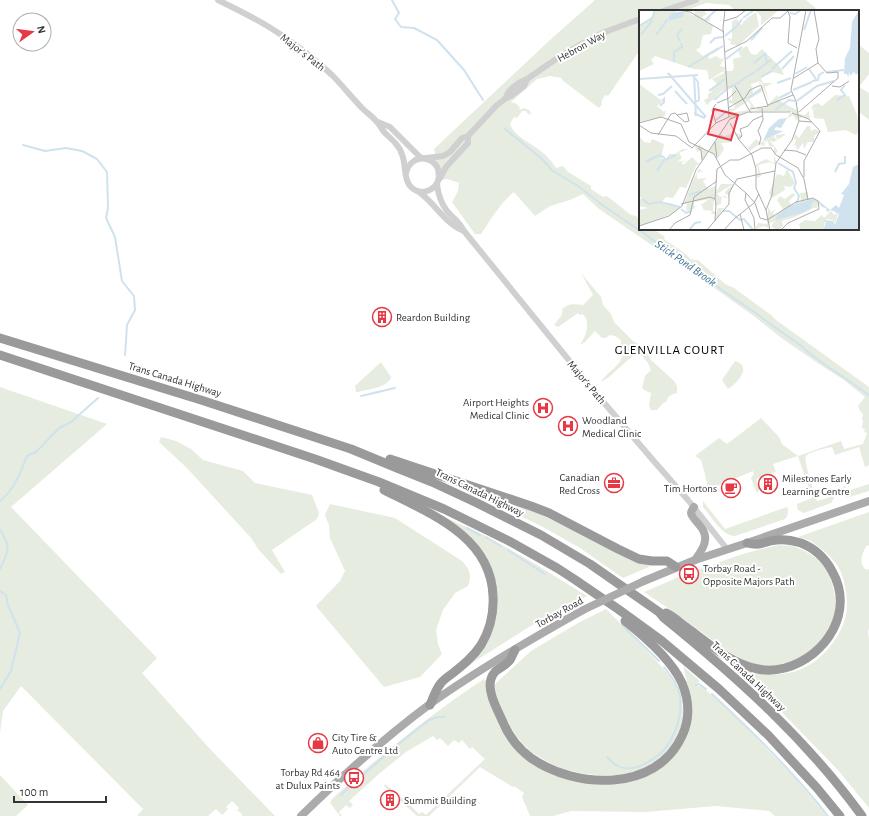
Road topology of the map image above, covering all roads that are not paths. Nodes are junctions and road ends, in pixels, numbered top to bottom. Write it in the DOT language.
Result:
graph roads {
  1 [pos="218,0"];
  2 [pos="696,0"];
  3 [pos="666,10"];
  4 [pos="639,19"];
  5 [pos="376,121"];
  6 [pos="468,136"];
  7 [pos="424,158"];
  8 [pos="406,173"];
  9 [pos="437,182"];
  10 [pos="418,191"];
  11 [pos="464,231"];
  12 [pos="0,338"];
  13 [pos="0,356"];
  14 [pos="351,449"];
  15 [pos="315,460"];
  16 [pos="869,501"];
  17 [pos="694,507"];
  18 [pos="747,543"];
  19 [pos="727,549"];
  20 [pos="695,560"];
  21 [pos="676,567"];
  22 [pos="574,579"];
  23 [pos="659,612"];
  24 [pos="515,650"];
  25 [pos="430,705"];
  26 [pos="302,816"];
  27 [pos="840,816"];
  28 [pos="862,816"];
  1 -- 5 [label="street, Major's Path"];
  2 -- 3 [label="street"];
  4 -- 6 [label="street, Hebron Way"];
  5 -- 7 [label="street, Major's Path"];
  5 -- 8 [label="street, Major's Path"];
  6 -- 7 [label="street, Hebron Way"];
  6 -- 9 [label="street, Hebron Way"];
  7 -- 8 [label="street"];
  7 -- 9 [label="street"];
  8 -- 10 [label="street"];
  9 -- 10 [label="street"];
  9 -- 11 [label="street, Major's Path"];
  10 -- 11 [label="street, Major's Path"];
  11 -- 17 [label="street, Major's Path"];
  12 -- 14 [label="highway, Trans Canada Highway"];
  13 -- 15 [label="highway"];
  14 -- 21 [label="highway"];
  14 -- 23 [label="highway, Trans Canada Highway"];
  15 -- 22 [label="highway"];
  15 -- 25 [label="highway"];
  16 -- 18 [label="main road, Torbay Road"];
  17 -- 19 [label="street, Major's Path"];
  17 -- 20 [label="main road"];
  18 -- 19 [label="main road, Torbay Road"];
  18 -- 23 [label="highway"];
  19 -- 20 [label="main road, Torbay Road"];
  20 -- 21 [label="main road, Torbay Road"];
  21 -- 24 [label="main road, Torbay Road, bridge"];
  22 -- 24 [label="highway"];
  22 -- 27 [label="highway"];
  23 -- 28 [label="highway, Trans Canada Highway"];
  24 -- 25 [label="main road, Torbay Road"];
  25 -- 26 [label="main road, Torbay Road"];
}
